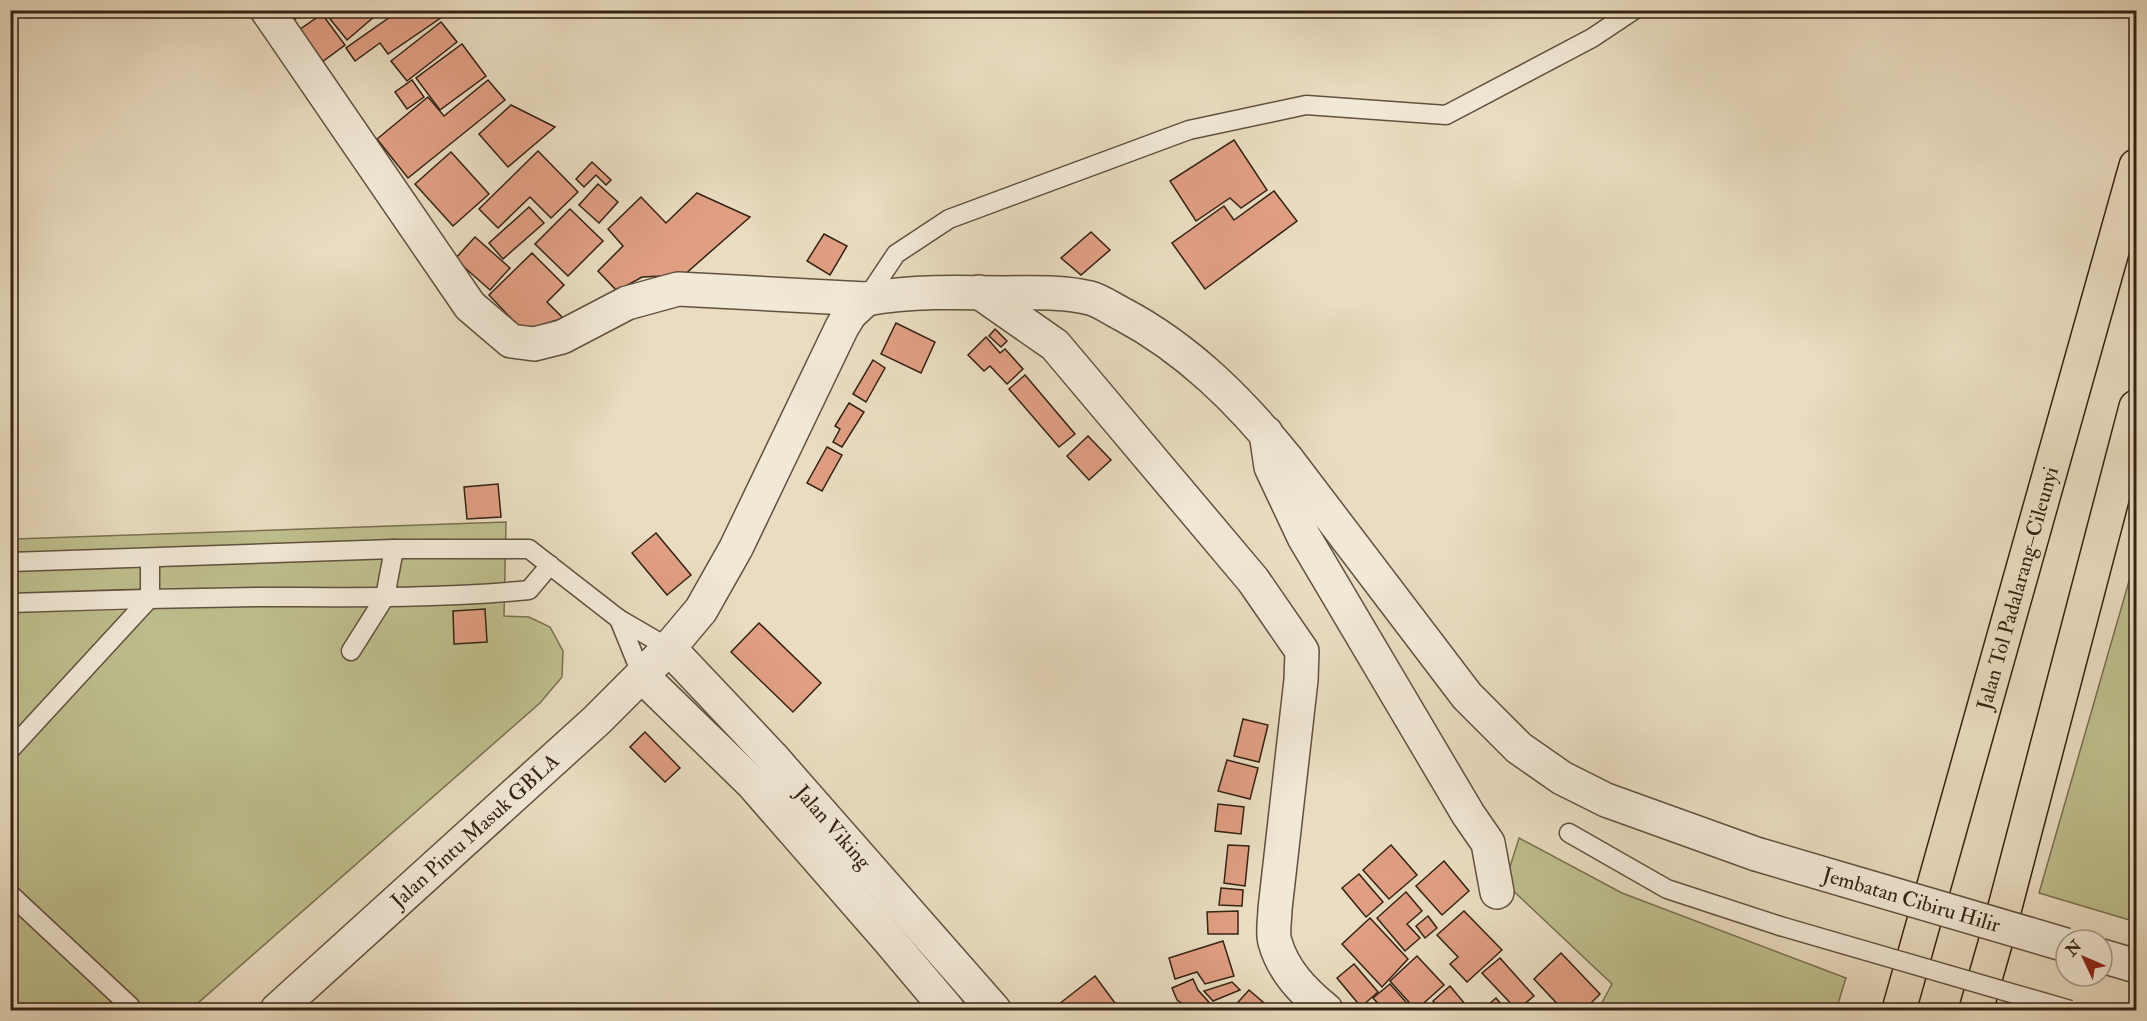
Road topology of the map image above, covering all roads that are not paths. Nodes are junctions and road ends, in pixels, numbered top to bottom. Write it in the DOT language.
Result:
graph roads {
  1 [pos="267,10"];
  2 [pos="1634,10"];
  3 [pos="2136,166"];
  4 [pos="979,292"];
  5 [pos="866,299"];
  6 [pos="2136,407"];
  7 [pos="1266,433"];
  8 [pos="394,549"];
  9 [pos="150,558"];
  10 [pos="10,562"];
  11 [pos="550,565"];
  12 [pos="385,597"];
  13 [pos="150,598"];
  14 [pos="10,603"];
  15 [pos="619,619"];
  16 [pos="669,648"];
  17 [pos="351,651"];
  18 [pos="642,676"];
  19 [pos="10,750"];
  20 [pos="1569,833"];
  21 [pos="1497,892"];
  22 [pos="10,894"];
  23 [pos="2054,941"];
  24 [pos="2114,960"];
  25 [pos="2136,966"];
  26 [pos="130,1006"];
  27 [pos="2071,1010"];
  28 [pos="277,1011"];
  29 [pos="948,1011"];
  30 [pos="994,1011"];
  31 [pos="1326,1011"];
  32 [pos="1899,1011"];
  33 [pos="1976,1011"];
  1 -- 5 [label="street, Jembatan Cibiru Hilir"];
  2 -- 5 [label="lane"];
  3 -- 32 [label="highway, Jalan Tol Padalarang–Cileunyi"];
  4 -- 5 [label="street, Jembatan Cibiru Hilir"];
  4 -- 7 [label="street, Jembatan Cibiru Hilir"];
  4 -- 31 [label="street"];
  5 -- 16 [label="street, Jalan Pintu Masuk GBLA"];
  6 -- 33 [label="highway"];
  7 -- 21 [label="street"];
  7 -- 23 [label="street, Jembatan Cibiru Hilir, bridge"];
  8 -- 9 [label="lane"];
  8 -- 11 [label="lane"];
  8 -- 12 [label="lane"];
  9 -- 10 [label="lane"];
  9 -- 13 [label="lane"];
  11 -- 12 [label="lane"];
  11 -- 15 [label="lane"];
  12 -- 13 [label="lane"];
  12 -- 17 [label="lane"];
  13 -- 14 [label="lane"];
  13 -- 19 [label="lane"];
  15 -- 16 [label="lane"];
  15 -- 18 [label="lane"];
  16 -- 18 [label="street, Jalan Pintu Masuk GBLA"];
  16 -- 30 [label="street, Jalan Viking"];
  18 -- 28 [label="street, Jalan Pintu Masuk GBLA"];
  18 -- 29 [label="street, Jalan Viking"];
  20 -- 27 [label="lane, bridge"];
  22 -- 26 [label="lane"];
  24 -- 25 [label="street"];
}
